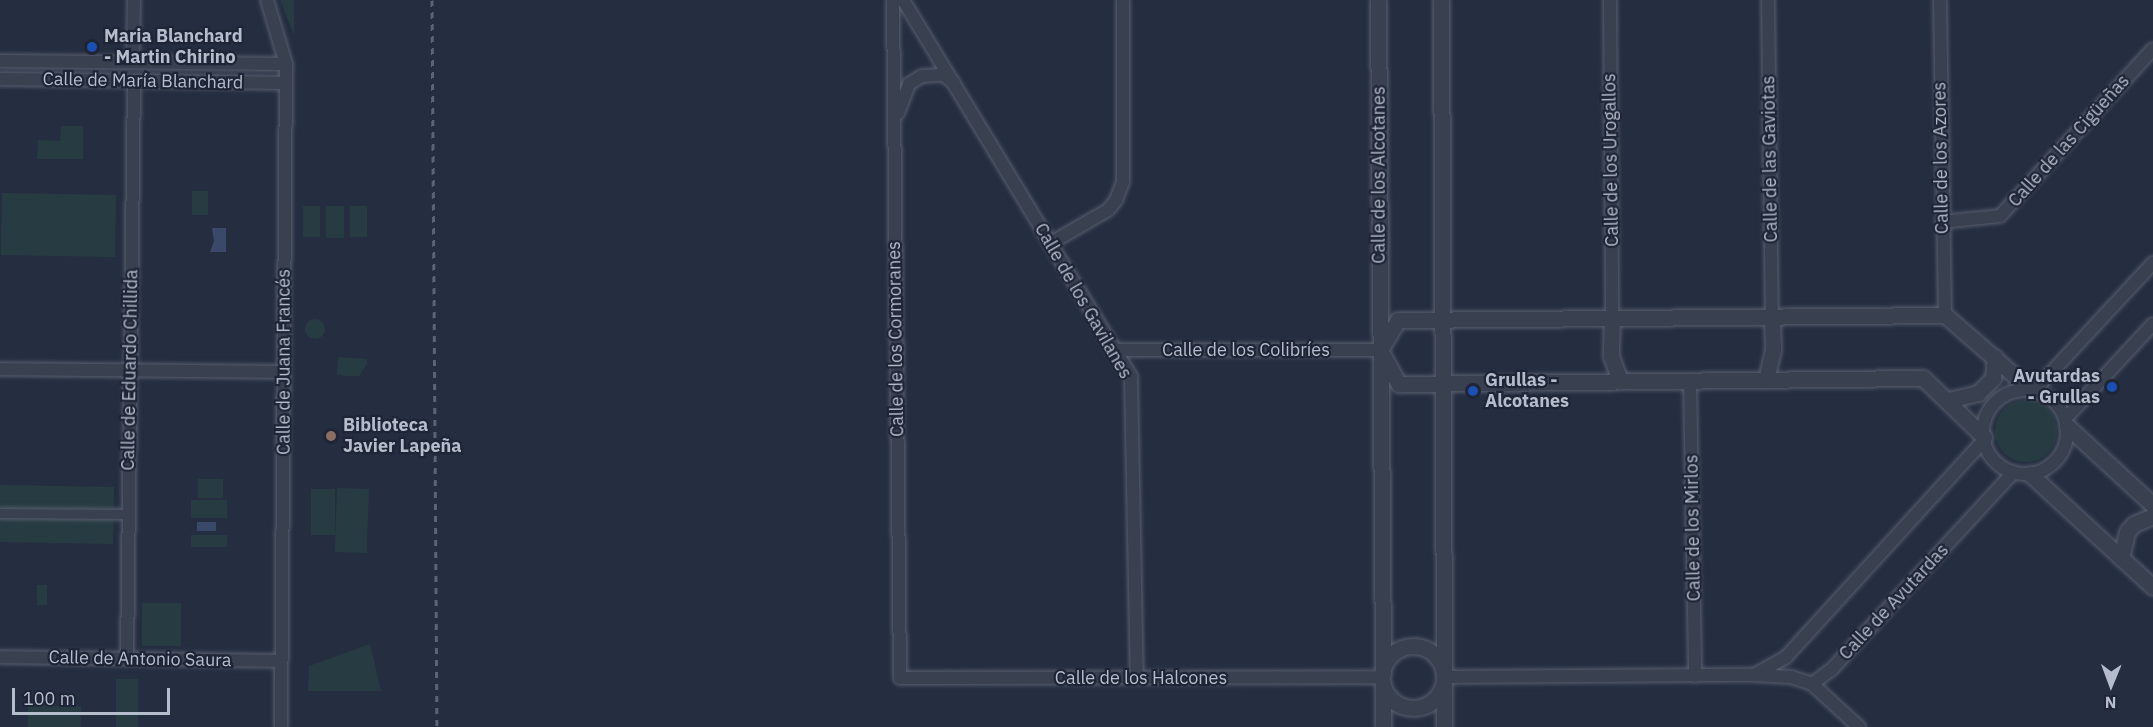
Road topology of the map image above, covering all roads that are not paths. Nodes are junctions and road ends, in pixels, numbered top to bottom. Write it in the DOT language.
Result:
graph roads {
  1 [pos="134,0"];
  2 [pos="267,0"];
  3 [pos="887,0"];
  4 [pos="893,0"];
  5 [pos="903,0"];
  6 [pos="1123,0"];
  7 [pos="1378,0"];
  8 [pos="1441,0"];
  9 [pos="1610,0"];
  10 [pos="1768,0"];
  11 [pos="1940,0"];
  12 [pos="893,15"];
  13 [pos="2153,49"];
  14 [pos="0,61"];
  15 [pos="133,62"];
  16 [pos="286,64"];
  17 [pos="0,79"];
  18 [pos="134,81"];
  19 [pos="286,82"];
  20 [pos="960,88"];
  21 [pos="893,131"];
  22 [pos="1942,222"];
  23 [pos="1051,243"];
  24 [pos="2153,263"];
  25 [pos="1945,315"];
  26 [pos="1772,317"];
  27 [pos="1443,319"];
  28 [pos="1612,319"];
  29 [pos="2153,324"];
  30 [pos="1113,350"];
  31 [pos="1380,350"];
  32 [pos="1995,357"];
  33 [pos="0,369"];
  34 [pos="130,370"];
  35 [pos="284,372"];
  36 [pos="1766,380"];
  37 [pos="1620,381"];
  38 [pos="1690,381"];
  39 [pos="1444,383"];
  40 [pos="2033,391"];
  41 [pos="1948,400"];
  42 [pos="2066,423"];
  43 [pos="1984,438"];
  44 [pos="2014,472"];
  45 [pos="2030,474"];
  46 [pos="2153,505"];
  47 [pos="0,513"];
  48 [pos="129,514"];
  49 [pos="2153,516"];
  50 [pos="2121,558"];
  51 [pos="2153,587"];
  52 [pos="0,657"];
  53 [pos="127,659"];
  54 [pos="280,661"];
  55 [pos="1753,675"];
  56 [pos="1695,676"];
  57 [pos="1382,677"];
  58 [pos="1444,677"];
  59 [pos="900,678"];
  60 [pos="1137,678"];
  61 [pos="1812,684"];
  62 [pos="280,727"];
  63 [pos="1383,727"];
  64 [pos="1444,727"];
  65 [pos="1859,727"];
  1 -- 15 [label="street"];
  2 -- 16 [label="street, Calle de Juana Francés"];
  3 -- 12 [label="street"];
  4 -- 12 [label="street, Calle de los Cormoranes"];
  5 -- 20 [label="street, Calle de los Gavilanes"];
  6 -- 23 [label="street"];
  7 -- 31 [label="street, Calle de los Alcotanes"];
  8 -- 27 [label="street"];
  9 -- 28 [label="street, Calle de los Urogallos"];
  10 -- 26 [label="street, Calle de las Gaviotas"];
  11 -- 22 [label="street, Calle de los Azores"];
  12 -- 21 [label="street, Calle de los Cormoranes"];
  13 -- 22 [label="street, Calle de las Cigüeñas"];
  14 -- 15 [label="street, Calle de María Blanchard"];
  15 -- 16 [label="street, Calle de María Blanchard"];
  16 -- 19 [label="street, Calle de Juana Francés"];
  17 -- 18 [label="street, Calle de María Blanchard"];
  18 -- 19 [label="street, Calle de María Blanchard"];
  18 -- 34 [label="street, Calle de Eduardo Chillida"];
  19 -- 35 [label="street, Calle de Juana Francés"];
  20 -- 21 [label="street"];
  20 -- 23 [label="street, Calle de los Gavilanes"];
  21 -- 59 [label="street, Calle de los Cormoranes"];
  22 -- 25 [label="street, Calle de los Azores"];
  23 -- 30 [label="street, Calle de los Gavilanes"];
  24 -- 40 [label="street"];
  25 -- 26 [label="street"];
  25 -- 32 [label="street"];
  26 -- 28 [label="street"];
  26 -- 36 [label="street"];
  27 -- 28 [label="street"];
  27 -- 31 [label="street"];
  27 -- 39 [label="street"];
  28 -- 37 [label="street"];
  29 -- 42 [label="street"];
  30 -- 31 [label="street, Calle de los Colibríes"];
  30 -- 60 [label="street, Calle de los Gavilanes"];
  31 -- 39 [label="street"];
  31 -- 57 [label="street, Calle de los Alcotanes"];
  32 -- 40 [label="street"];
  32 -- 41 [label="street"];
  33 -- 34 [label="street"];
  34 -- 35 [label="street"];
  34 -- 48 [label="street, Calle de Eduardo Chillida"];
  35 -- 54 [label="street, Calle de Juana Francés"];
  36 -- 38 [label="street"];
  36 -- 41 [label="street"];
  37 -- 38 [label="street"];
  37 -- 39 [label="street"];
  38 -- 56 [label="street, Calle de los Mirlos"];
  39 -- 58 [label="street"];
  40 -- 42 [label="street"];
  40 -- 43 [label="street"];
  41 -- 43 [label="street"];
  42 -- 45 [label="street"];
  42 -- 46 [label="street"];
  43 -- 44 [label="street"];
  43 -- 55 [label="street"];
  44 -- 45 [label="street"];
  44 -- 61 [label="street, Calle de Avutardas"];
  45 -- 50 [label="street"];
  47 -- 48 [label="street"];
  48 -- 53 [label="street, Calle de Eduardo Chillida"];
  49 -- 50 [label="street"];
  50 -- 51 [label="street"];
  52 -- 53 [label="street, Calle de Antonio Saura"];
  53 -- 54 [label="street, Calle de Antonio Saura"];
  54 -- 62 [label="street, Calle de Juana Francés"];
  55 -- 56 [label="street"];
  55 -- 61 [label="street"];
  56 -- 58 [label="street"];
  57 -- 58 [label="street"];
  57 -- 58 [label="street"];
  57 -- 60 [label="street, Calle de los Halcones"];
  57 -- 63 [label="street, Calle de los Alcotanes"];
  58 -- 64 [label="street"];
  59 -- 60 [label="street, Calle de los Halcones"];
  61 -- 65 [label="street"];
}
